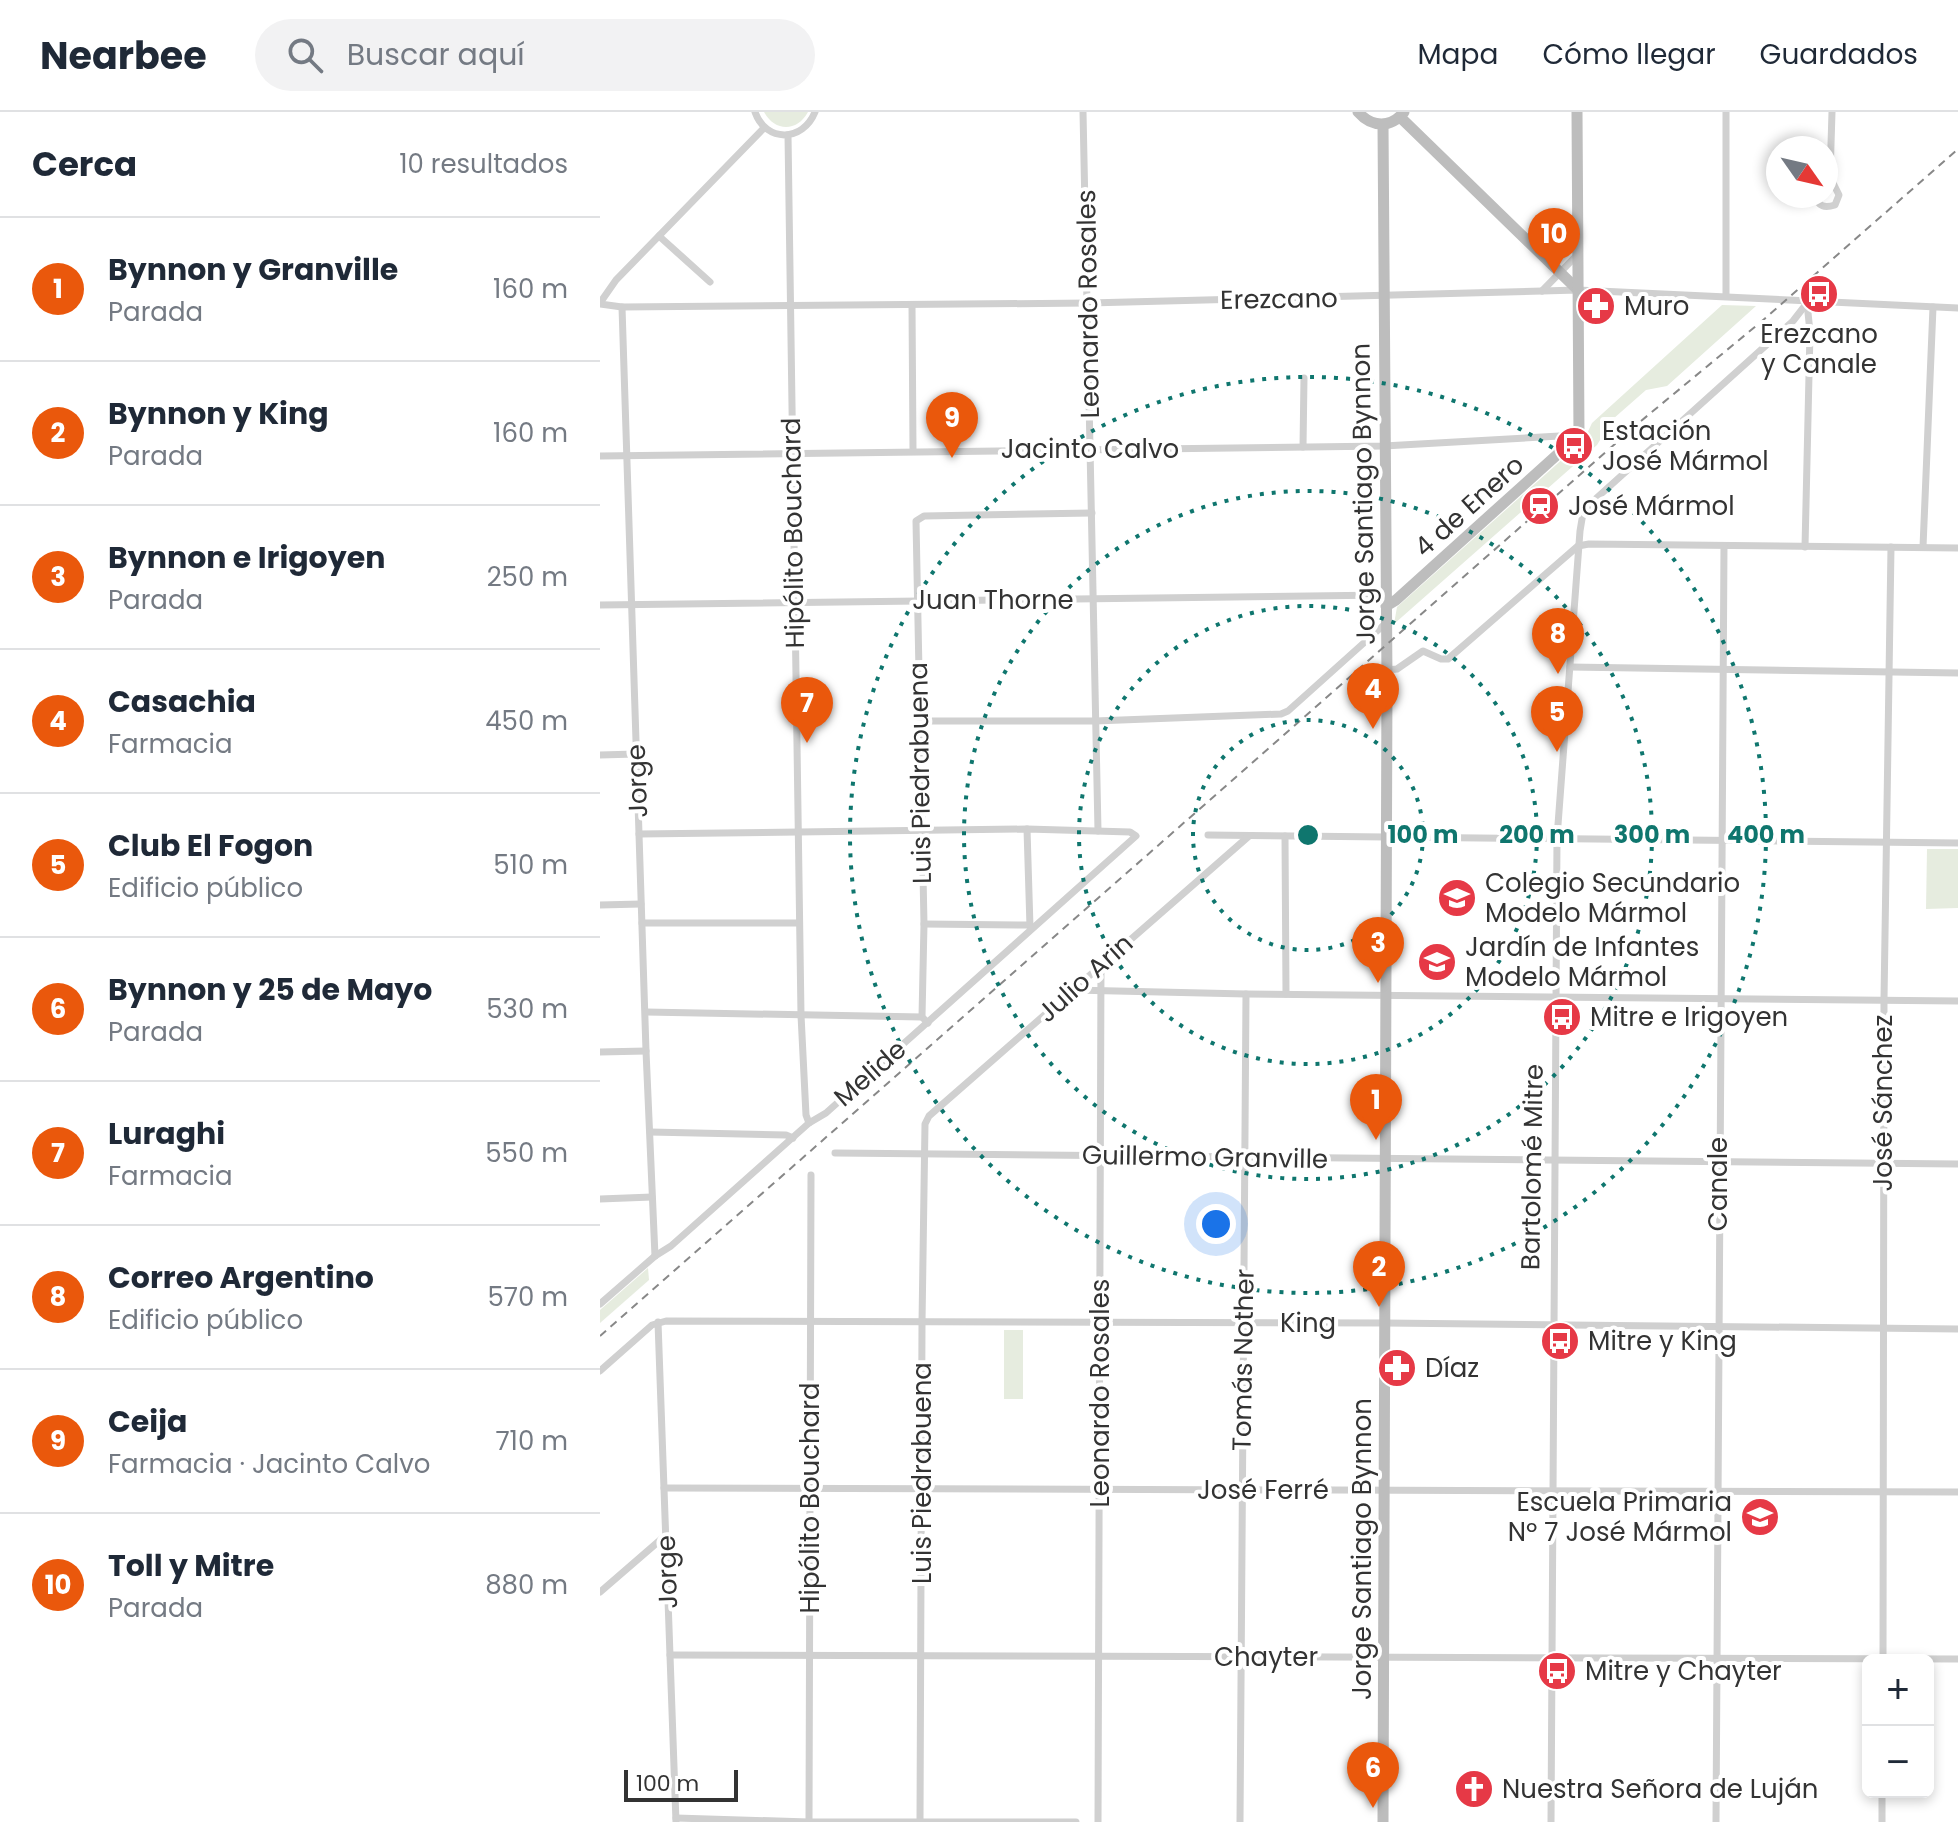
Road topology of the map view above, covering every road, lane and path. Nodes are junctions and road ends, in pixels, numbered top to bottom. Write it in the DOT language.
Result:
graph roads {
  1 [pos="755,112"];
  2 [pos="815,112"];
  3 [pos="1083,112"];
  4 [pos="1358,112"];
  5 [pos="1577,112"];
  6 [pos="1726,112"];
  7 [pos="1832,112"];
  8 [pos="1402,114"];
  9 [pos="1383,125"];
  10 [pos="764,128"];
  11 [pos="788,135"];
  12 [pos="1831,136"];
  13 [pos="659,236"];
  14 [pos="1578,254"];
  15 [pos="1561,272"];
  16 [pos="710,282"];
  17 [pos="1578,290"];
  18 [pos="1542,291"];
  19 [pos="1726,296"];
  20 [pos="1383,297"];
  21 [pos="600,303"];
  22 [pos="1089,303"];
  23 [pos="1807,303"];
  24 [pos="912,305"];
  25 [pos="622,307"];
  26 [pos="789,307"];
  27 [pos="1933,307"];
  28 [pos="1958,308"];
  29 [pos="1304,378"];
  30 [pos="1579,435"];
  31 [pos="1384,446"];
  32 [pos="1303,447"];
  33 [pos="913,450"];
  34 [pos="1092,450"];
  35 [pos="791,454"];
  36 [pos="600,456"];
  37 [pos="627,456"];
  38 [pos="1092,513"];
  39 [pos="1578,546"];
  40 [pos="1724,546"];
  41 [pos="1805,547"];
  42 [pos="1891,547"];
  43 [pos="1923,547"];
  44 [pos="1958,548"];
  45 [pos="1093,600"];
  46 [pos="794,601"];
  47 [pos="916,601"];
  48 [pos="1386,601"];
  49 [pos="631,604"];
  50 [pos="600,605"];
  51 [pos="1386,623"];
  52 [pos="1570,667"];
  53 [pos="1387,670"];
  54 [pos="1723,671"];
  55 [pos="1888,673"];
  56 [pos="1958,673"];
  57 [pos="920,721"];
  58 [pos="1095,721"];
  59 [pos="636,754"];
  60 [pos="600,755"];
  61 [pos="921,829"];
  62 [pos="1027,829"];
  63 [pos="799,831"];
  64 [pos="1098,831"];
  65 [pos="639,834"];
  66 [pos="1208,835"];
  67 [pos="1249,836"];
  68 [pos="1285,836"];
  69 [pos="1386,837"];
  70 [pos="1557,838"];
  71 [pos="1723,841"];
  72 [pos="1885,842"];
  73 [pos="1958,843"];
  74 [pos="641,904"];
  75 [pos="600,905"];
  76 [pos="642,923"];
  77 [pos="799,923"];
  78 [pos="924,924"];
  79 [pos="1030,928"];
  80 [pos="1101,963"];
  81 [pos="1073,990"];
  82 [pos="1102,991"];
  83 [pos="1246,994"];
  84 [pos="1286,994"];
  85 [pos="1386,995"];
  86 [pos="1557,997"];
  87 [pos="1720,999"];
  88 [pos="1884,1000"];
  89 [pos="1958,1001"];
  90 [pos="646,1012"];
  91 [pos="801,1015"];
  92 [pos="925,1020"];
  93 [pos="646,1051"];
  94 [pos="600,1052"];
  95 [pos="809,1123"];
  96 [pos="925,1124"];
  97 [pos="650,1132"];
  98 [pos="793,1138"];
  99 [pos="835,1153"];
  100 [pos="924,1153"];
  101 [pos="1101,1156"];
  102 [pos="1245,1157"];
  103 [pos="1386,1159"];
  104 [pos="1554,1159"];
  105 [pos="1719,1160"];
  106 [pos="1883,1164"];
  107 [pos="1958,1164"];
  108 [pos="811,1175"];
  109 [pos="652,1197"];
  110 [pos="600,1199"];
  111 [pos="655,1256"];
  112 [pos="600,1304"];
  113 [pos="658,1322"];
  114 [pos="810,1322"];
  115 [pos="922,1323"];
  116 [pos="1101,1323"];
  117 [pos="1385,1323"];
  118 [pos="1243,1324"];
  119 [pos="1553,1325"];
  120 [pos="1717,1326"];
  121 [pos="1883,1329"];
  122 [pos="1958,1329"];
  123 [pos="600,1371"];
  124 [pos="810,1486"];
  125 [pos="664,1488"];
  126 [pos="1100,1488"];
  127 [pos="922,1489"];
  128 [pos="1241,1490"];
  129 [pos="1385,1490"];
  130 [pos="1552,1491"];
  131 [pos="1718,1492"];
  132 [pos="1958,1492"];
  133 [pos="1882,1493"];
  134 [pos="666,1535"];
  135 [pos="600,1592"];
  136 [pos="809,1654"];
  137 [pos="1883,1654"];
  138 [pos="670,1655"];
  139 [pos="921,1655"];
  140 [pos="1098,1656"];
  141 [pos="1241,1657"];
  142 [pos="1384,1657"];
  143 [pos="1551,1657"];
  144 [pos="1717,1658"];
  145 [pos="1934,1659"];
  146 [pos="1958,1659"];
  147 [pos="1862,1660"];
  148 [pos="1882,1798"];
  149 [pos="676,1820"];
  150 [pos="920,1821"];
  151 [pos="809,1822"];
  152 [pos="1076,1822"];
  153 [pos="1098,1822"];
  154 [pos="1240,1822"];
  155 [pos="1383,1822"];
  156 [pos="1551,1822"];
  157 [pos="1716,1822"];
  158 [pos="1882,1822"];
  1 -- 10 [label="street"];
  2 -- 11 [label="street"];
  3 -- 22 [label="street, Leonardo Rosales"];
  4 -- 9 [label="street"];
  5 -- 14 [label="street"];
  6 -- 19 [label="street"];
  7 -- 12 [label="street"];
  8 -- 9 [label="street"];
  8 -- 15 [label="street"];
  9 -- 20 [label="street, Jorge Santiago Bynnon"];
  10 -- 11 [label="street"];
  10 -- 13 [label="street"];
  11 -- 26 [label="street, Hipólito Bouchard"];
  13 -- 16 [label="street"];
  13 -- 21 [label="street"];
  14 -- 15 [label="street"];
  14 -- 17 [label="street"];
  15 -- 17 [label="street"];
  15 -- 18 [label="street"];
  17 -- 18 [label="street, Erezcano"];
  17 -- 19 [label="street, Erezcano"];
  17 -- 30 [label="street"];
  18 -- 20 [label="street, Erezcano"];
  19 -- 23 [label="street, Erezcano"];
  20 -- 22 [label="street, Erezcano"];
  20 -- 31 [label="street, Jorge Santiago Bynnon"];
  21 -- 25 [label="street, Erezcano"];
  22 -- 24 [label="street, Erezcano"];
  22 -- 34 [label="street, Leonardo Rosales"];
  23 -- 27 [label="street, Erezcano"];
  23 -- 39 [label="street, Bartolomé Mitre"];
  23 -- 41 [label="street"];
  24 -- 26 [label="street, Erezcano"];
  24 -- 33 [label="street"];
  25 -- 26 [label="street, Erezcano"];
  25 -- 37 [label="street, Jorge"];
  26 -- 35 [label="street, Hipólito Bouchard"];
  27 -- 28 [label="street, Erezcano"];
  27 -- 43 [label="street"];
  29 -- 32 [label="street"];
  30 -- 31 [label="street, Jacinto Calvo"];
  30 -- 48 [label="street, 4 de Enero"];
  31 -- 32 [label="street, Jacinto Calvo"];
  31 -- 48 [label="street, Jorge Santiago Bynnon"];
  32 -- 34 [label="street, Jacinto Calvo"];
  33 -- 34 [label="street, Jacinto Calvo"];
  33 -- 35 [label="street, Jacinto Calvo"];
  34 -- 38 [label="street, Leonardo Rosales"];
  35 -- 37 [label="street, Jacinto Calvo"];
  35 -- 46 [label="street, Hipólito Bouchard"];
  36 -- 37 [label="street, Jacinto Calvo"];
  37 -- 49 [label="street, Jorge"];
  38 -- 45 [label="street, Leonardo Rosales"];
  38 -- 47 [label="street, Luis Piedrabuena"];
  39 -- 40 [label="street"];
  39 -- 52 [label="street, Bartolomé Mitre"];
  39 -- 53 [label="street"];
  40 -- 41 [label="street"];
  40 -- 54 [label="street, Canale"];
  41 -- 42 [label="street"];
  42 -- 43 [label="street"];
  42 -- 55 [label="street, José Sánchez"];
  43 -- 44 [label="street"];
  45 -- 47 [label="street, Juan Thorne"];
  45 -- 48 [label="street, Juan Thorne"];
  45 -- 58 [label="street, Leonardo Rosales"];
  46 -- 47 [label="street, Juan Thorne"];
  46 -- 49 [label="street, Juan Thorne"];
  46 -- 63 [label="street, Hipólito Bouchard"];
  47 -- 57 [label="street, Luis Piedrabuena"];
  48 -- 51 [label="street, Jorge Santiago Bynnon"];
  49 -- 50 [label="street, Juan Thorne"];
  49 -- 59 [label="street, Jorge"];
  51 -- 53 [label="street, Jorge Santiago Bynnon"];
  51 -- 58 [label="street"];
  52 -- 54 [label="street"];
  52 -- 70 [label="street, Bartolomé Mitre"];
  53 -- 69 [label="street, Jorge Santiago Bynnon"];
  54 -- 55 [label="street"];
  54 -- 71 [label="street, Canale"];
  55 -- 56 [label="street"];
  55 -- 72 [label="street, José Sánchez"];
  57 -- 58 [label="street"];
  57 -- 61 [label="street, Luis Piedrabuena"];
  58 -- 64 [label="street, Leonardo Rosales"];
  59 -- 60 [label="street"];
  59 -- 65 [label="street, Jorge"];
  61 -- 62 [label="street"];
  61 -- 63 [label="street"];
  61 -- 78 [label="street, Luis Piedrabuena"];
  62 -- 64 [label="street"];
  62 -- 79 [label="street"];
  63 -- 65 [label="street"];
  63 -- 77 [label="street, Hipólito Bouchard"];
  64 -- 79 [label="street, Melide"];
  65 -- 74 [label="street, Jorge"];
  66 -- 67 [label="street"];
  67 -- 68 [label="street"];
  67 -- 80 [label="street, Julio Arin"];
  68 -- 69 [label="street"];
  68 -- 84 [label="street"];
  69 -- 70 [label="street"];
  69 -- 85 [label="street, Jorge Santiago Bynnon"];
  70 -- 71 [label="street"];
  70 -- 86 [label="street, Bartolomé Mitre"];
  71 -- 72 [label="street"];
  71 -- 87 [label="street, Canale"];
  72 -- 73 [label="street"];
  72 -- 88 [label="street, José Sánchez"];
  74 -- 75 [label="street"];
  74 -- 76 [label="street, Jorge"];
  76 -- 77 [label="street"];
  76 -- 90 [label="street, Jorge"];
  77 -- 91 [label="street, Hipólito Bouchard"];
  78 -- 79 [label="street"];
  78 -- 92 [label="street, Luis Piedrabuena"];
  79 -- 92 [label="street, Melide"];
  80 -- 81 [label="street, Julio Arin"];
  80 -- 82 [label="street, Leonardo Rosales"];
  81 -- 82 [label="street"];
  81 -- 96 [label="street, Julio Arin"];
  82 -- 83 [label="street"];
  82 -- 101 [label="street, Leonardo Rosales"];
  83 -- 84 [label="street"];
  83 -- 102 [label="street, Tomás Nother"];
  84 -- 85 [label="street"];
  85 -- 86 [label="street"];
  85 -- 103 [label="street, Jorge Santiago Bynnon"];
  86 -- 87 [label="street"];
  86 -- 104 [label="street, Bartolomé Mitre"];
  87 -- 88 [label="street"];
  87 -- 105 [label="street, Canale"];
  88 -- 89 [label="street"];
  88 -- 106 [label="street, José Sánchez"];
  90 -- 91 [label="street"];
  90 -- 93 [label="street, Jorge"];
  91 -- 92 [label="street"];
  91 -- 95 [label="street, Hipólito Bouchard"];
  92 -- 95 [label="street, Melide"];
  93 -- 94 [label="street"];
  93 -- 97 [label="street, Jorge"];
  95 -- 98 [label="street, Melide"];
  96 -- 100 [label="street, Luis Piedrabuena"];
  97 -- 98 [label="street"];
  97 -- 109 [label="street, Jorge"];
  98 -- 111 [label="street, Melide"];
  99 -- 100 [label="street, Guillermo Granville"];
  100 -- 101 [label="street, Guillermo Granville"];
  100 -- 115 [label="street, Luis Piedrabuena"];
  101 -- 102 [label="street, Guillermo Granville"];
  101 -- 116 [label="street, Leonardo Rosales"];
  102 -- 103 [label="street, Guillermo Granville"];
  102 -- 118 [label="street, Tomás Nother"];
  103 -- 104 [label="street, Guillermo Granville"];
  103 -- 117 [label="street, Jorge Santiago Bynnon"];
  104 -- 105 [label="street, Guillermo Granville"];
  104 -- 119 [label="street, Bartolomé Mitre"];
  105 -- 106 [label="street, Guillermo Granville"];
  105 -- 120 [label="street, Canale"];
  106 -- 107 [label="street, Guillermo Granville"];
  106 -- 121 [label="street, José Sánchez"];
  108 -- 114 [label="street, Hipólito Bouchard"];
  109 -- 110 [label="street"];
  109 -- 111 [label="street, Jorge"];
  111 -- 112 [label="street, Melide"];
  113 -- 114 [label="street, King"];
  113 -- 123 [label="street"];
  113 -- 125 [label="street, Jorge"];
  114 -- 115 [label="street, King"];
  114 -- 124 [label="street, Hipólito Bouchard"];
  115 -- 116 [label="street, King"];
  115 -- 127 [label="street, Luis Piedrabuena"];
  116 -- 118 [label="street, King"];
  116 -- 126 [label="street, Leonardo Rosales"];
  117 -- 118 [label="street, King"];
  117 -- 119 [label="street, King"];
  117 -- 129 [label="street, Jorge Santiago Bynnon"];
  118 -- 128 [label="street, Tomás Nother"];
  119 -- 120 [label="street, King"];
  119 -- 130 [label="street, Bartolomé Mitre"];
  120 -- 121 [label="street, King"];
  120 -- 131 [label="street, Canale"];
  121 -- 122 [label="street, King"];
  121 -- 133 [label="street, José Sánchez"];
  124 -- 125 [label="street, José Ferré"];
  124 -- 127 [label="street, José Ferré"];
  124 -- 136 [label="street, Hipólito Bouchard"];
  125 -- 134 [label="street, Jorge"];
  126 -- 127 [label="street, José Ferré"];
  126 -- 128 [label="street, José Ferré"];
  126 -- 140 [label="street, Leonardo Rosales"];
  127 -- 139 [label="street, Luis Piedrabuena"];
  128 -- 129 [label="street, José Ferré"];
  128 -- 141 [label="street, Tomás Nother"];
  129 -- 130 [label="street, José Ferré"];
  129 -- 142 [label="street, Jorge Santiago Bynnon"];
  130 -- 131 [label="street, José Ferré"];
  130 -- 143 [label="street, Bartolomé Mitre"];
  131 -- 133 [label="street, José Ferré"];
  131 -- 144 [label="street, Canale"];
  132 -- 133 [label="street, José Ferré"];
  133 -- 137 [label="street, José Sánchez"];
  134 -- 135 [label="street"];
  134 -- 138 [label="street, Jorge"];
  136 -- 138 [label="street, Chayter"];
  136 -- 139 [label="street, Chayter"];
  136 -- 151 [label="street, Hipólito Bouchard"];
  138 -- 149 [label="street, Jorge"];
  139 -- 140 [label="street, Chayter"];
  139 -- 150 [label="street, Luis Piedrabuena"];
  140 -- 141 [label="street, Chayter"];
  140 -- 153 [label="street, Leonardo Rosales"];
  141 -- 142 [label="street, Chayter"];
  141 -- 154 [label="street, Tomás Nother"];
  142 -- 143 [label="street, Chayter"];
  142 -- 155 [label="street, Jorge Santiago Bynnon"];
  143 -- 144 [label="street, Chayter"];
  143 -- 156 [label="street, Bartolomé Mitre"];
  144 -- 147 [label="street, Chayter"];
  144 -- 157 [label="street, Canale"];
  145 -- 146 [label="street, Chayter"];
  148 -- 158 [label="street"];
  149 -- 151 [label="street"];
  150 -- 151 [label="street"];
  150 -- 152 [label="street"];
}
